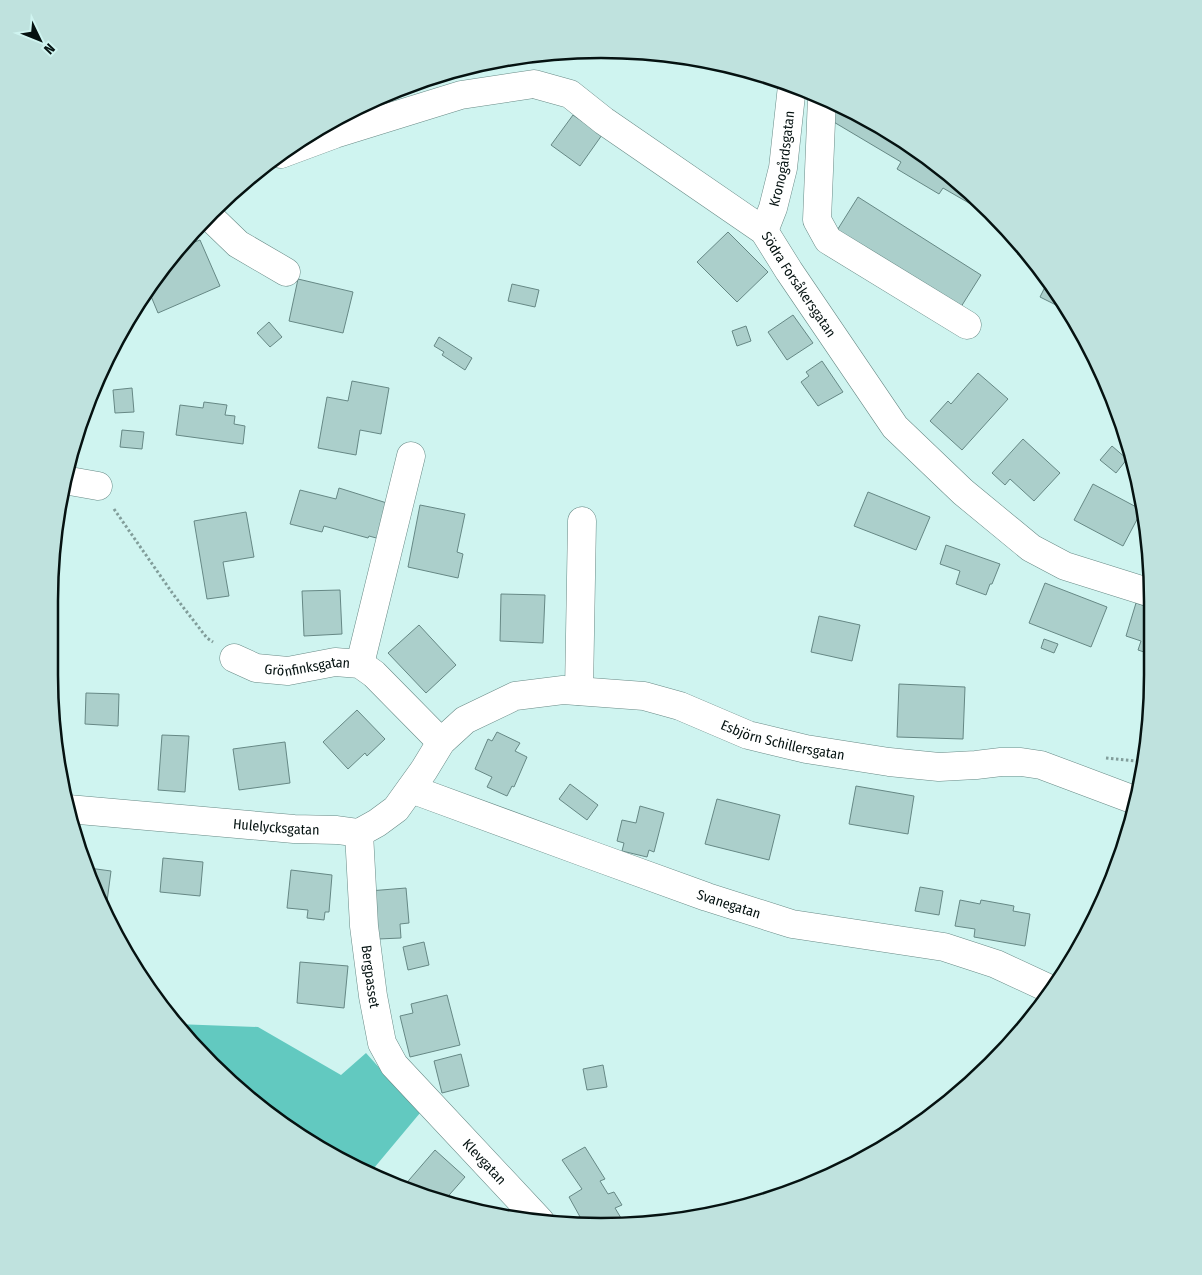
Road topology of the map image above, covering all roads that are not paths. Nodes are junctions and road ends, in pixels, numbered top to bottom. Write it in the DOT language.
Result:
graph roads {
  1 [pos="791,92"];
  2 [pos="822,105"];
  3 [pos="305,145"];
  4 [pos="214,220"];
  5 [pos="764,231"];
  6 [pos="286,272"];
  7 [pos="967,325"];
  8 [pos="412,456"];
  9 [pos="71,481"];
  10 [pos="98,486"];
  11 [pos="582,521"];
  12 [pos="1144,591"];
  13 [pos="234,658"];
  14 [pos="360,664"];
  15 [pos="586,691"];
  16 [pos="441,742"];
  17 [pos="410,789"];
  18 [pos="1130,798"];
  19 [pos="75,810"];
  20 [pos="358,833"];
  21 [pos="1045,987"];
  22 [pos="428,1103"];
  23 [pos="533,1213"];
  1 -- 5 [label="street, Kronogårdsgatan"];
  2 -- 7 [label="street"];
  3 -- 5 [label="street, Södra Forsåkersgatan"];
  4 -- 6 [label="street"];
  5 -- 12 [label="street, Södra Forsåkersgatan"];
  8 -- 14 [label="street"];
  9 -- 10 [label="street"];
  11 -- 15 [label="street"];
  13 -- 14 [label="street, Grönfinksgatan"];
  14 -- 16 [label="street, Grönfinksgatan"];
  15 -- 16 [label="street, Esbjörn Schillersgatan"];
  15 -- 18 [label="street, Esbjörn Schillersgatan"];
  16 -- 17 [label="street"];
  17 -- 20 [label="street"];
  17 -- 21 [label="street, Svanegatan"];
  19 -- 20 [label="street, Hulelycksgatan"];
  20 -- 22 [label="street, Bergpasset"];
  22 -- 23 [label="street, Klevgatan"];
}
